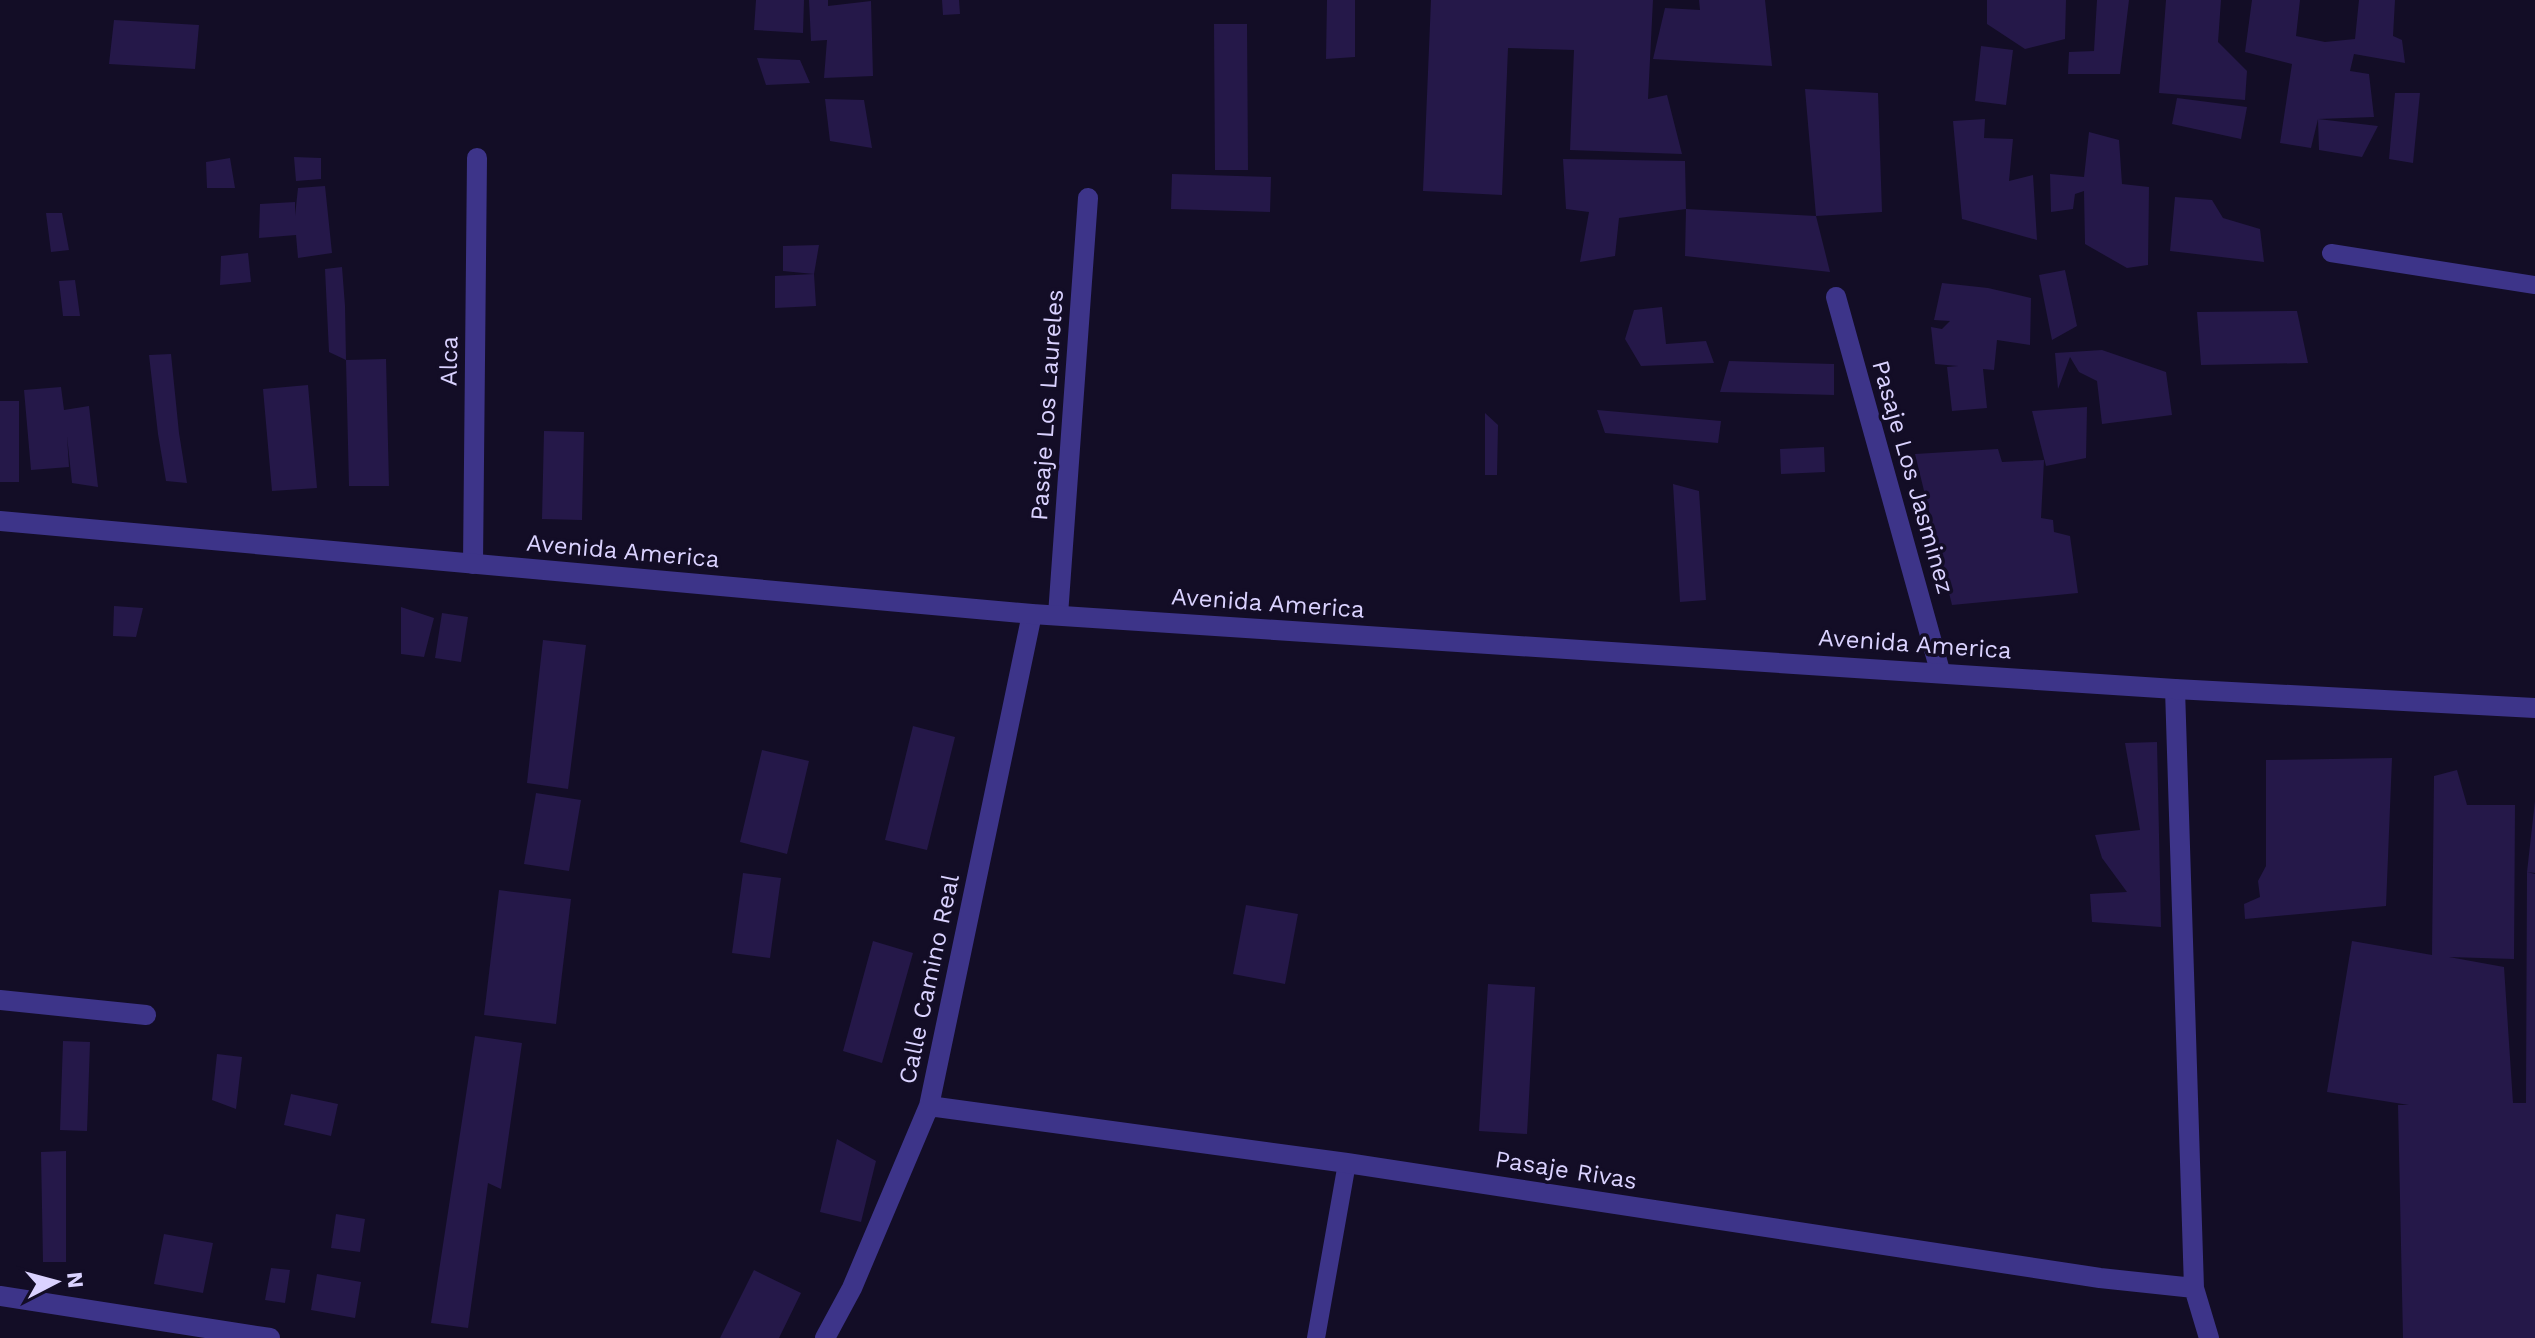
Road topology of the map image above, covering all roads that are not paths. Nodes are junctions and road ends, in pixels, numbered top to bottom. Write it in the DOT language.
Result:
graph roads {
  1 [pos="477,158"];
  2 [pos="1088,198"];
  3 [pos="2331,253"];
  4 [pos="2535,285"];
  5 [pos="1836,297"];
  6 [pos="0,521"];
  7 [pos="473,564"];
  8 [pos="1032,614"];
  9 [pos="1058,615"];
  10 [pos="1940,671"];
  11 [pos="2175,689"];
  12 [pos="2535,708"];
  13 [pos="0,1000"];
  14 [pos="146,1015"];
  15 [pos="929,1106"];
  16 [pos="1347,1163"];
  17 [pos="2194,1288"];
  18 [pos="0,1296"];
  19 [pos="270,1338"];
  20 [pos="825,1338"];
  21 [pos="1316,1338"];
  22 [pos="2209,1338"];
  1 -- 7 [label="street, Alca"];
  2 -- 9 [label="street, Pasaje Los Laureles"];
  3 -- 4 [label="lane"];
  5 -- 10 [label="street, Pasaje Los Jasminez"];
  6 -- 7 [label="street, Avenida America"];
  7 -- 8 [label="street, Avenida America"];
  8 -- 9 [label="street, Avenida America"];
  8 -- 15 [label="street, Calle Camino Real"];
  9 -- 10 [label="street, Avenida America"];
  10 -- 11 [label="street, Avenida America"];
  11 -- 12 [label="street, Avenida America"];
  11 -- 17 [label="street"];
  13 -- 14 [label="street"];
  15 -- 16 [label="street, Pasaje Rivas"];
  15 -- 20 [label="street, Calle Camino Real"];
  16 -- 17 [label="street, Pasaje Rivas"];
  16 -- 21 [label="lane"];
  17 -- 22 [label="street"];
  18 -- 19 [label="street"];
}
